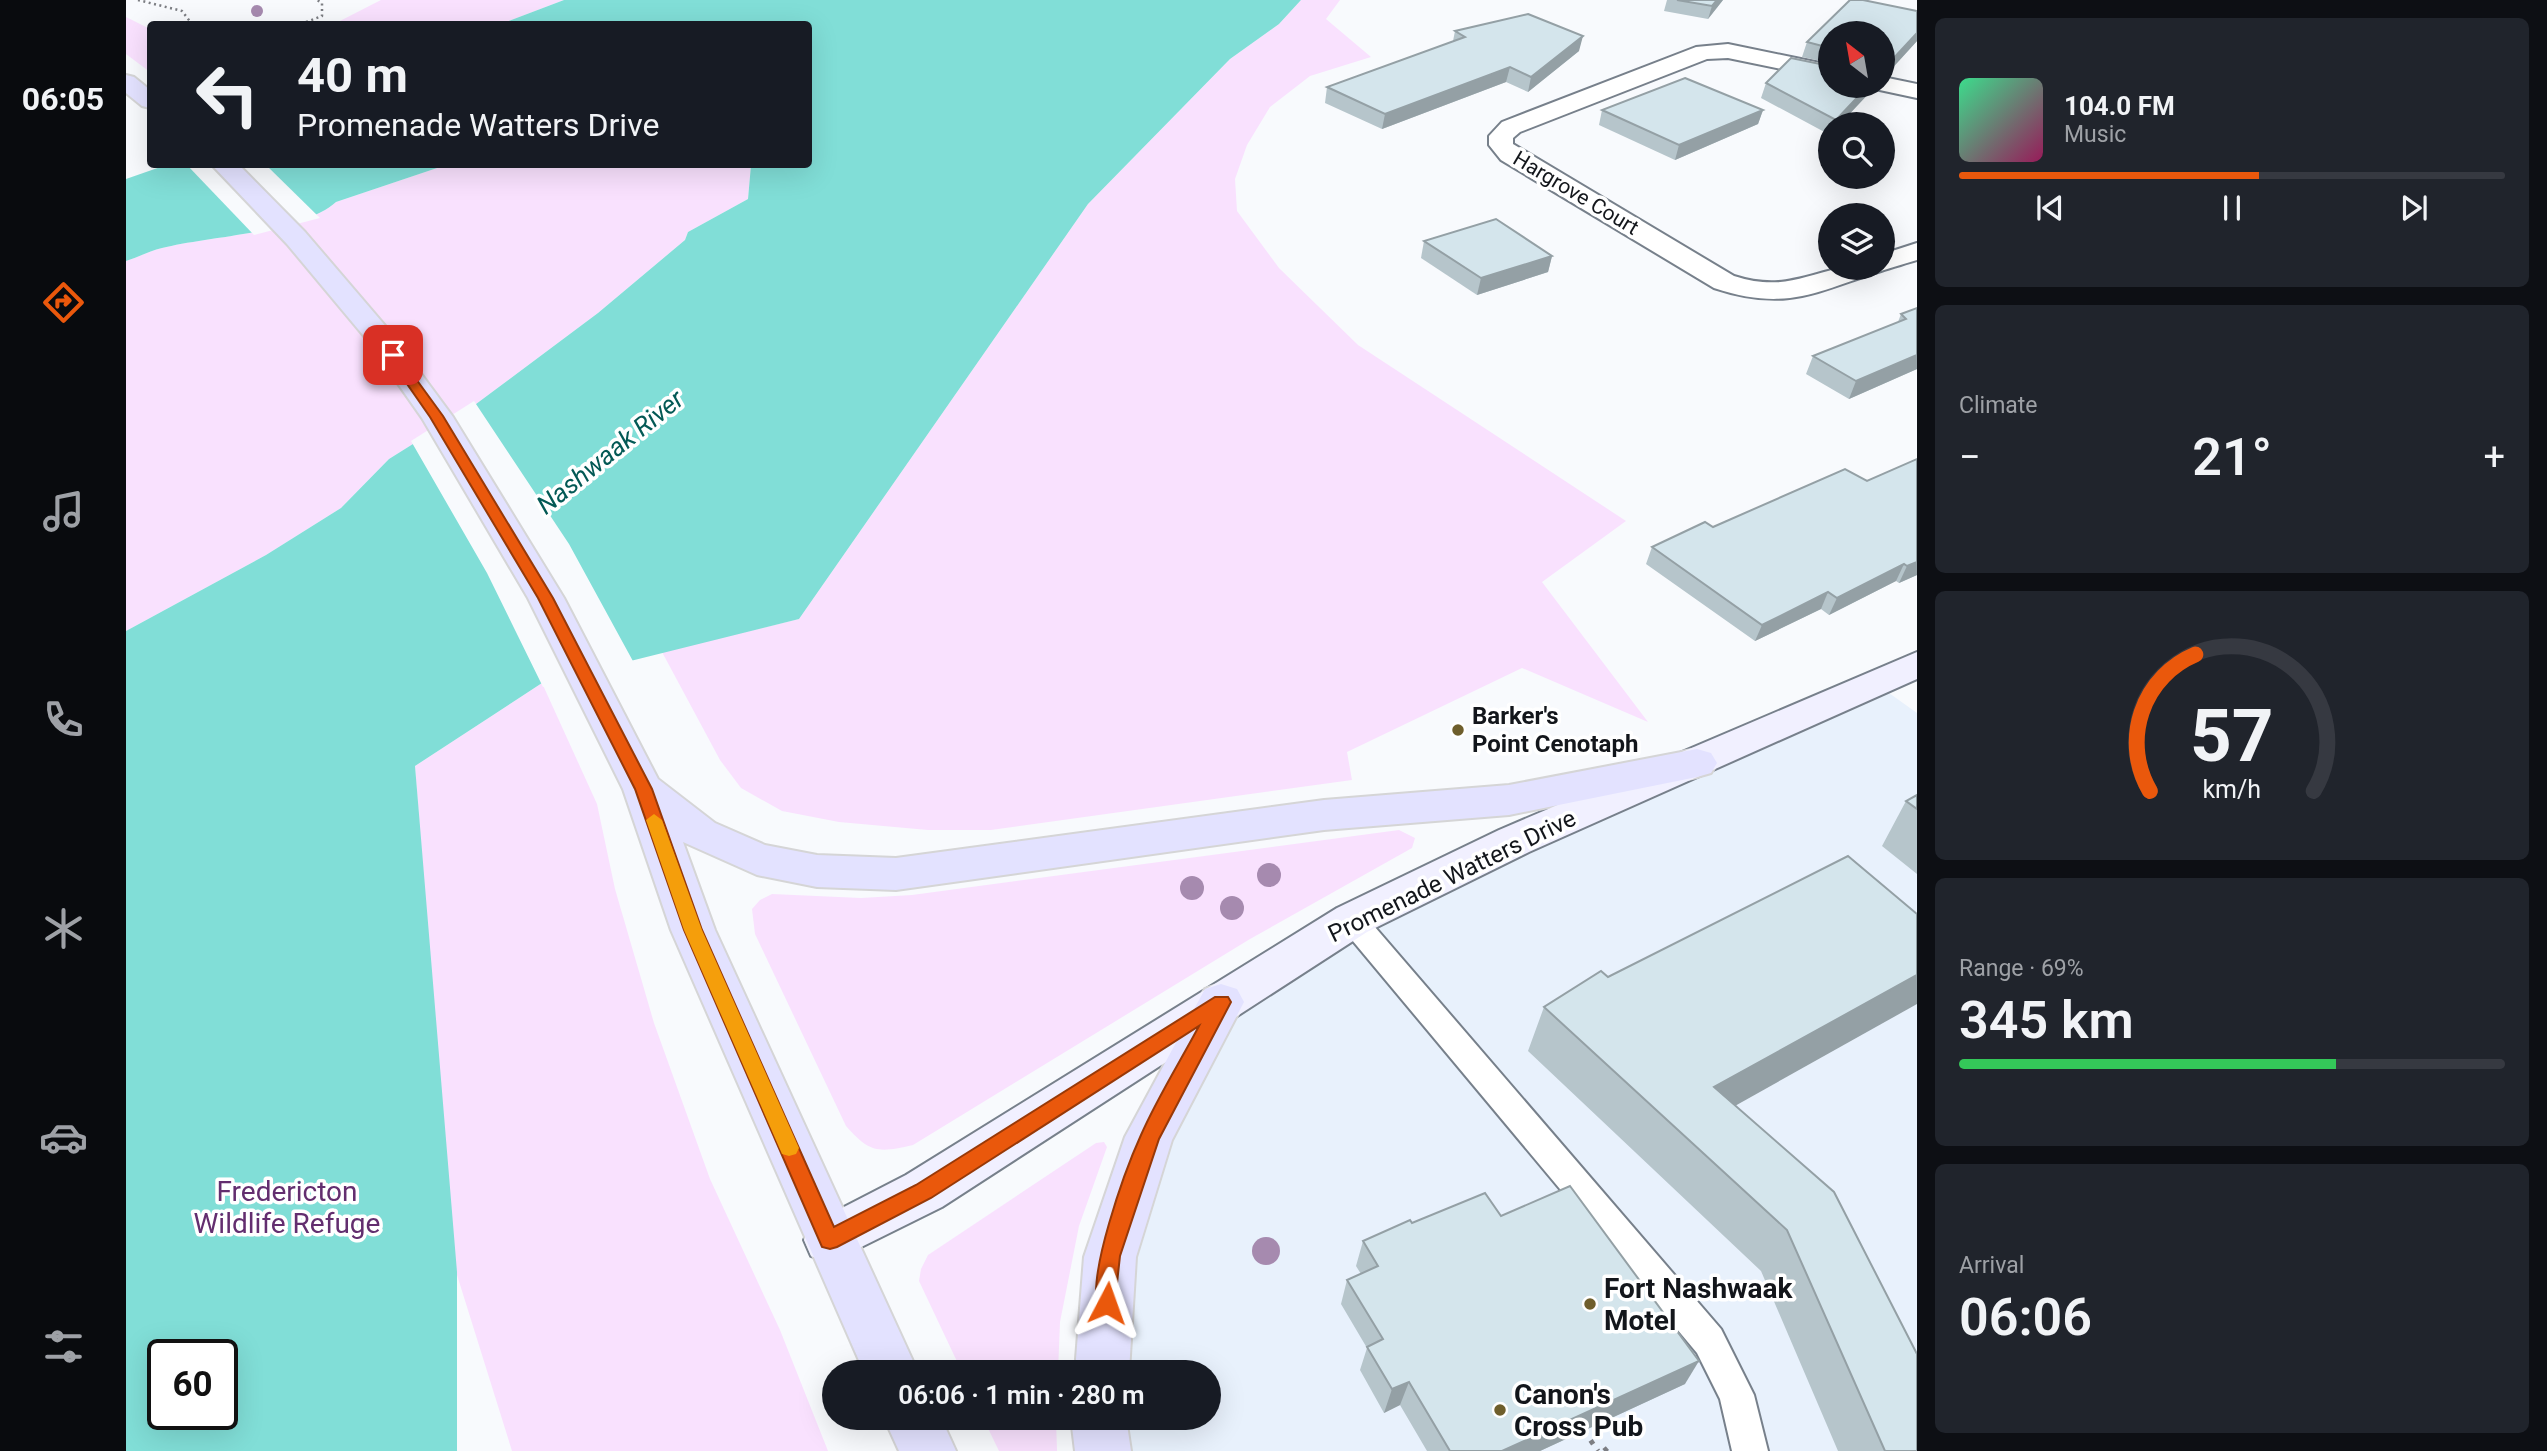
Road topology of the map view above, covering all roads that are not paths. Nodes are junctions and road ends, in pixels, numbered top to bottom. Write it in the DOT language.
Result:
graph roads {
  1 [pos="1818,70"];
  2 [pos="126,82"];
  3 [pos="1895,86"];
  4 [pos="1917,91"];
  5 [pos="147,99"];
  6 [pos="227,168"];
  7 [pos="1917,251"];
  8 [pos="1895,258"];
  9 [pos="1831,280"];
  10 [pos="1917,664"];
  11 [pos="1697,762"];
  12 [pos="643,789"];
  13 [pos="1352,920"];
  14 [pos="1221,1002"];
  15 [pos="830,1240"];
  16 [pos="885,1360"];
  17 [pos="1103,1360"];
  18 [pos="918,1430"];
  19 [pos="1100,1430"];
  20 [pos="928,1451"];
  21 [pos="1102,1451"];
  22 [pos="1750,1451"];
  1 -- 9 [label="street, Hargrove Court"];
  2 -- 5 [label="main road"];
  3 -- 4 [label="street"];
  6 -- 12 [label="main road"];
  7 -- 8 [label="street"];
  10 -- 11 [label="main road, Promenade Watters Drive"];
  11 -- 12 [label="main road"];
  11 -- 13 [label="main road, Promenade Watters Drive"];
  12 -- 15 [label="main road"];
  13 -- 14 [label="main road, Promenade Watters Drive"];
  13 -- 22 [label="lane"];
  14 -- 15 [label="main road, Promenade Watters Drive"];
  14 -- 17 [label="main road"];
  15 -- 16 [label="main road"];
  18 -- 20 [label="main road"];
  19 -- 21 [label="main road"];
}
